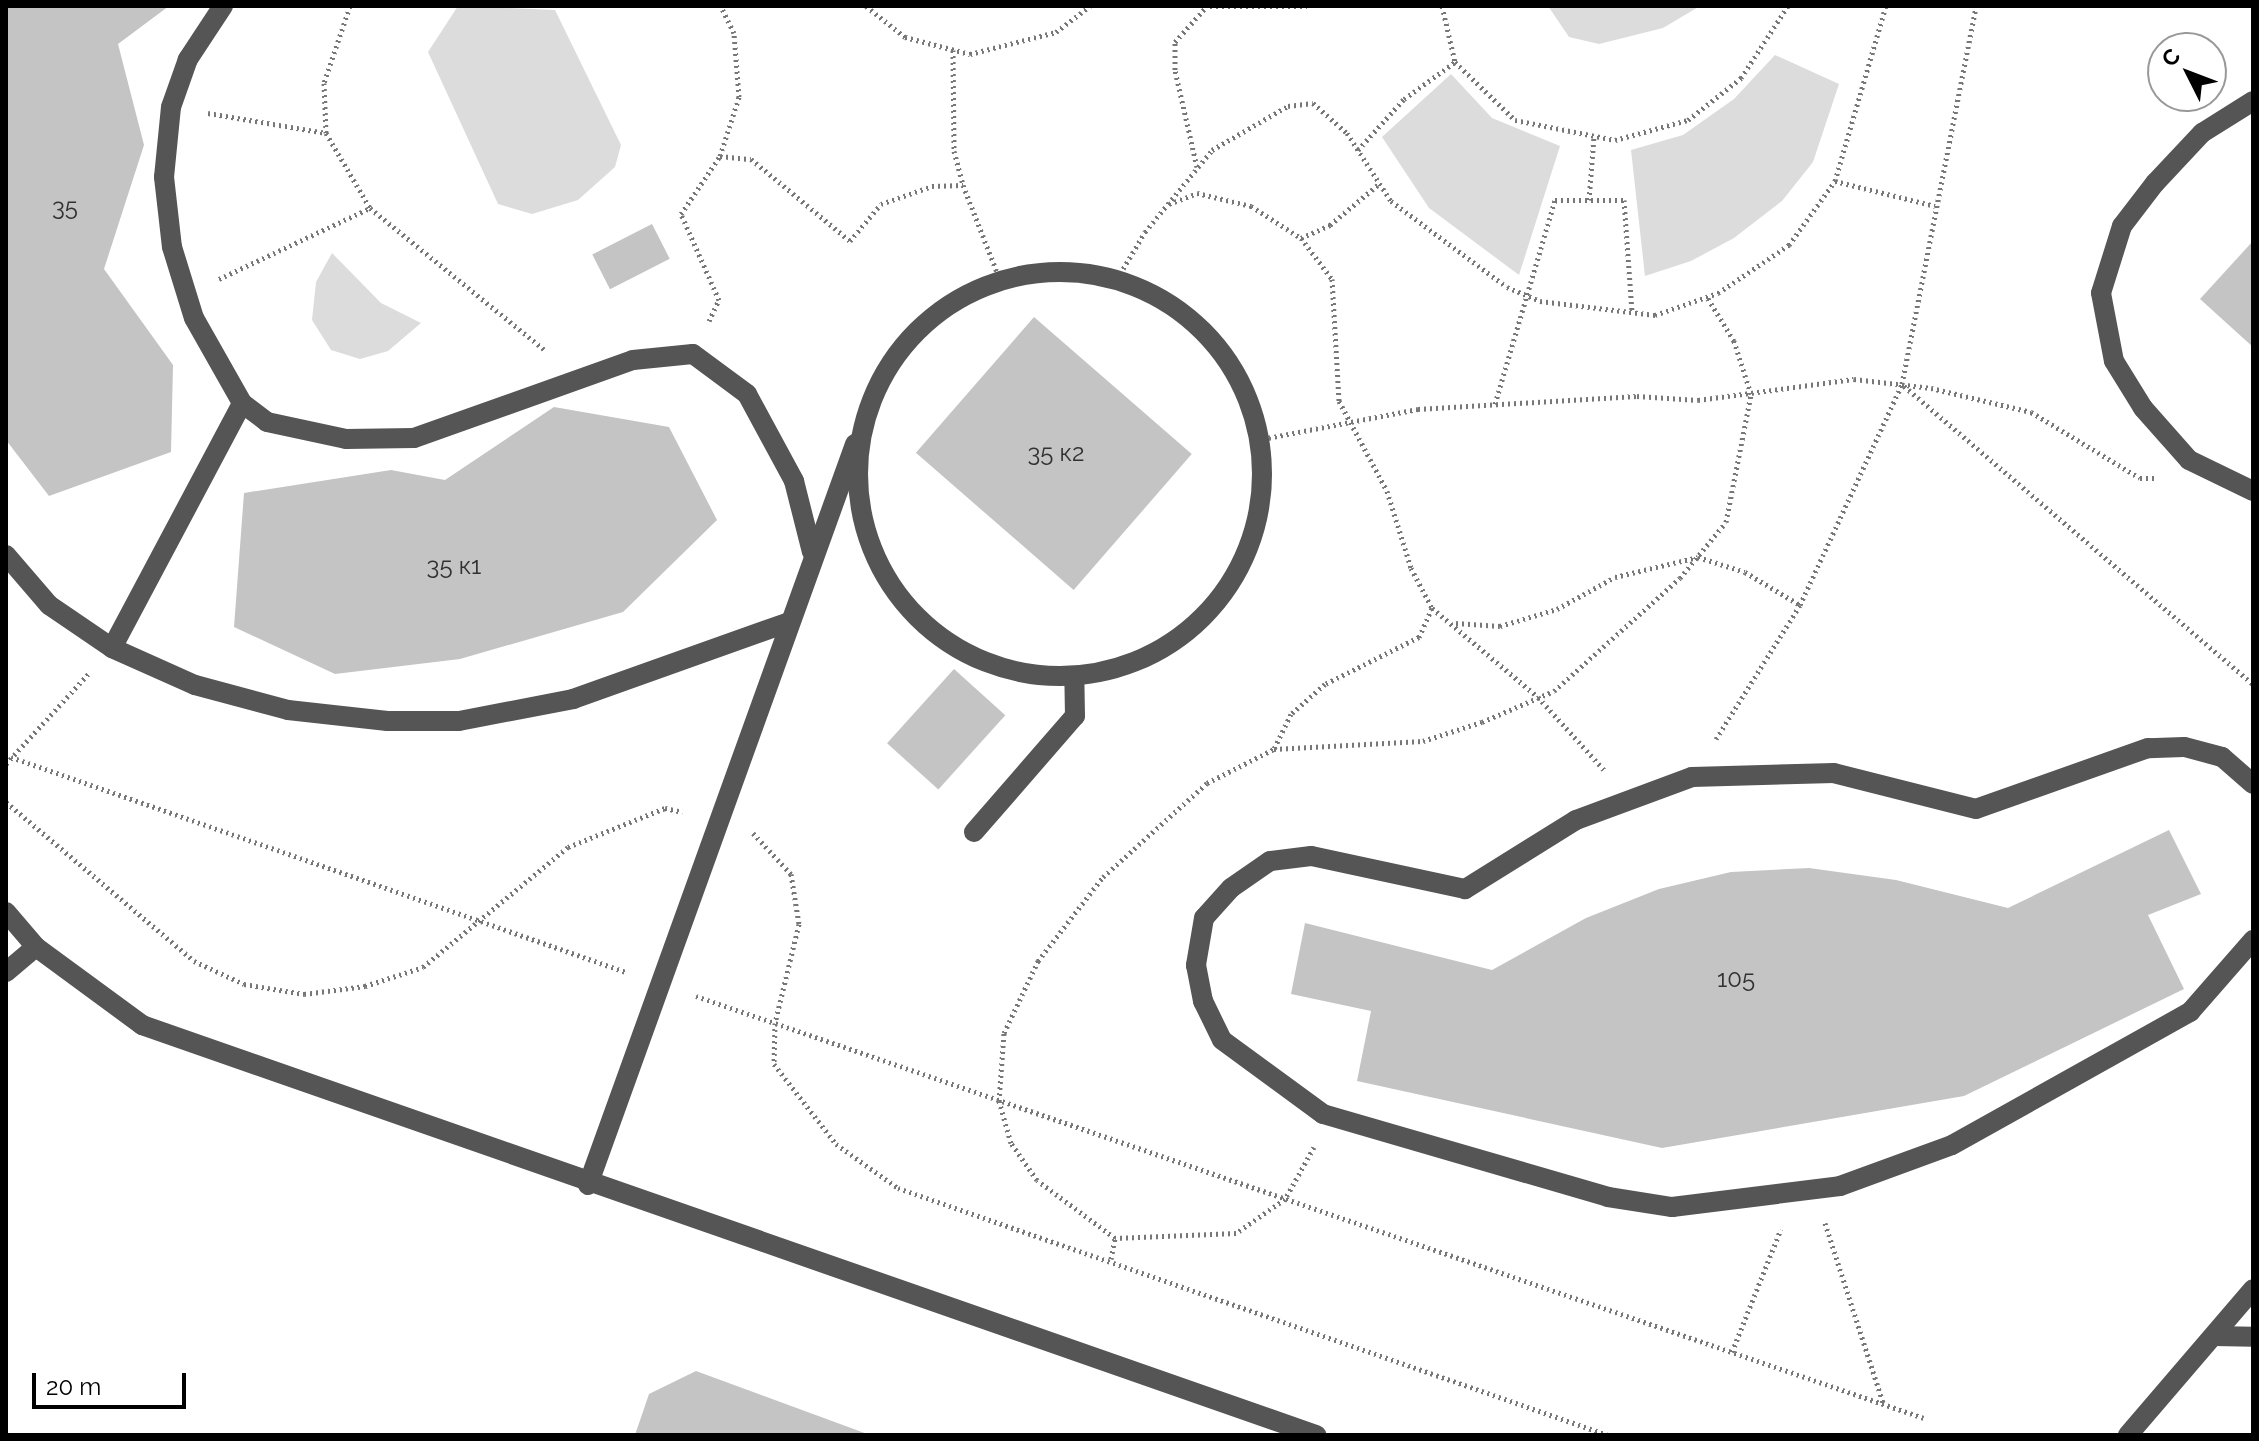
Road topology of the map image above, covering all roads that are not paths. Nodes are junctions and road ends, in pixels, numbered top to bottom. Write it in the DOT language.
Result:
graph roads {
  1 [pos="223,6"];
  2 [pos="2253,101"];
  3 [pos="242,403"];
  4 [pos="860,431"];
  5 [pos="2253,491"];
  6 [pos="812,552"];
  7 [pos="6,555"];
  8 [pos="787,623"];
  9 [pos="112,648"];
  10 [pos="1074,677"];
  11 [pos="2253,784"];
  12 [pos="974,832"];
  13 [pos="6,912"];
  14 [pos="2253,940"];
  15 [pos="36,947"];
  16 [pos="6,972"];
  17 [pos="588,1185"];
  18 [pos="2253,1289"];
  19 [pos="2214,1336"];
  20 [pos="2253,1337"];
  21 [pos="1316,1435"];
  22 [pos="2128,1435"];
  1 -- 3 [label="street"];
  2 -- 5 [label="street"];
  3 -- 6 [label="street"];
  3 -- 9 [label="street"];
  4 -- 6 [label="street"];
  4 -- 10 [label="street"];
  4 -- 10 [label="street"];
  6 -- 8 [label="street"];
  7 -- 9 [label="street"];
  8 -- 9 [label="street"];
  8 -- 17 [label="street"];
  10 -- 12 [label="street"];
  11 -- 14 [label="street"];
  13 -- 15 [label="street"];
  15 -- 16 [label="street"];
  15 -- 17 [label="street"];
  17 -- 21 [label="street"];
  18 -- 19 [label="street"];
  19 -- 20 [label="street"];
  19 -- 22 [label="street"];
}
